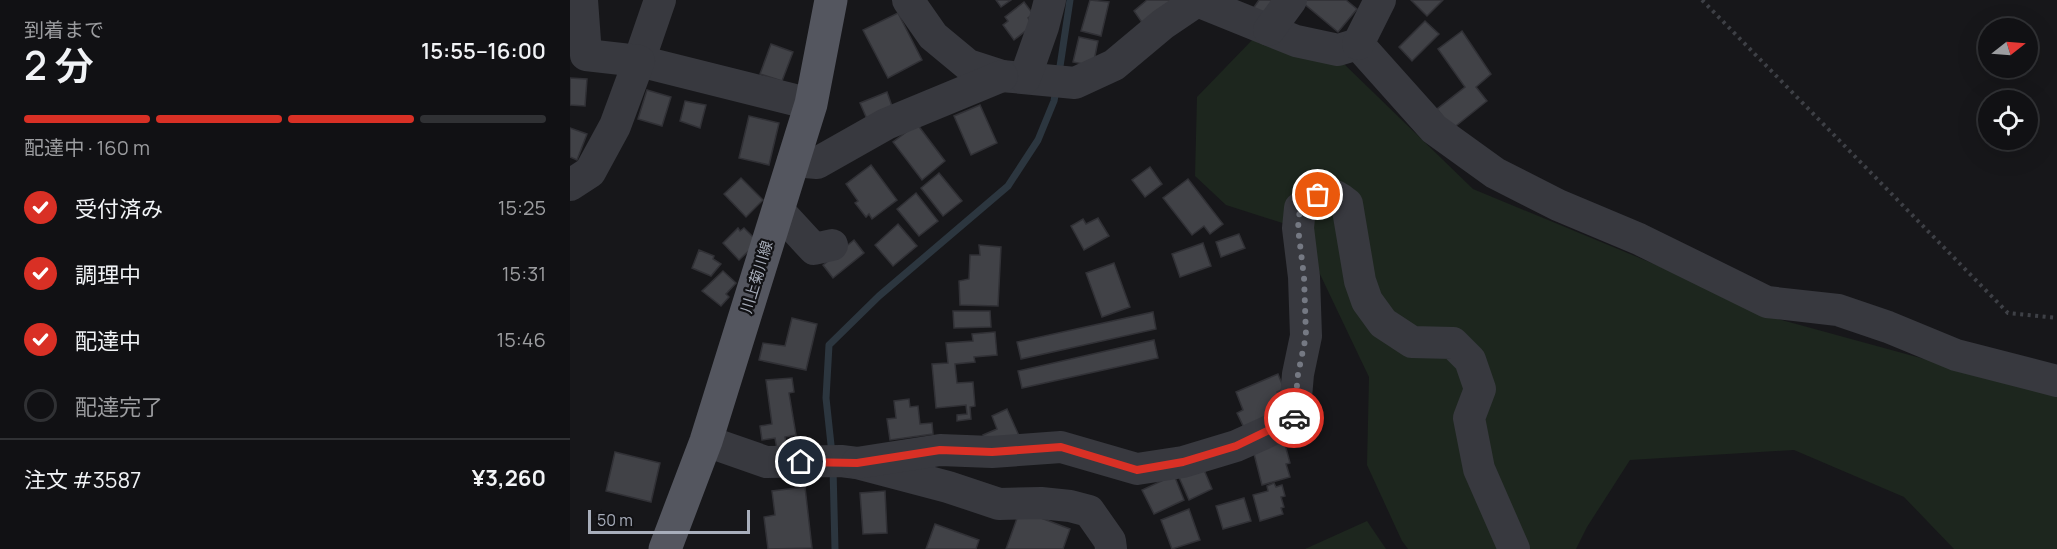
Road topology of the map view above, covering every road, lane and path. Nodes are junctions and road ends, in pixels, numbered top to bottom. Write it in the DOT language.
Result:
graph roads {
  1 [pos="582,0"];
  2 [pos="660,0"];
  3 [pos="831,0"];
  4 [pos="908,0"];
  5 [pos="1050,0"];
  6 [pos="1291,0"];
  7 [pos="1380,0"];
  8 [pos="1702,0"];
  9 [pos="1269,30"];
  10 [pos="1358,44"];
  11 [pos="578,54"];
  12 [pos="639,61"];
  13 [pos="1023,78"];
  14 [pos="811,104"];
  15 [pos="793,161"];
  16 [pos="570,185"];
  17 [pos="778,210"];
  18 [pos="832,245"];
  19 [pos="2057,318"];
  20 [pos="2057,381"];
  21 [pos="706,441"];
  22 [pos="839,462"];
  23 [pos="665,549"];
  24 [pos="1112,549"];
  25 [pos="1514,549"];
  1 -- 11 [label="street"];
  2 -- 12 [label="street"];
  3 -- 14 [label="main road, 川上菊川線"];
  4 -- 13 [label="street"];
  5 -- 13 [label="street"];
  6 -- 9 [label="street"];
  7 -- 10 [label="street"];
  8 -- 19 [label="path"];
  9 -- 10 [label="street"];
  9 -- 13 [label="street"];
  10 -- 20 [label="street"];
  11 -- 12 [label="street"];
  12 -- 14 [label="street"];
  12 -- 16 [label="street"];
  13 -- 15 [label="street"];
  14 -- 15 [label="main road, 川上菊川線"];
  15 -- 17 [label="main road, 川上菊川線"];
  17 -- 18 [label="street"];
  17 -- 21 [label="main road, 川上菊川線"];
  21 -- 22 [label="street"];
  21 -- 23 [label="main road, 川上菊川線"];
  22 -- 24 [label="street"];
  22 -- 25 [label="street"];
}
